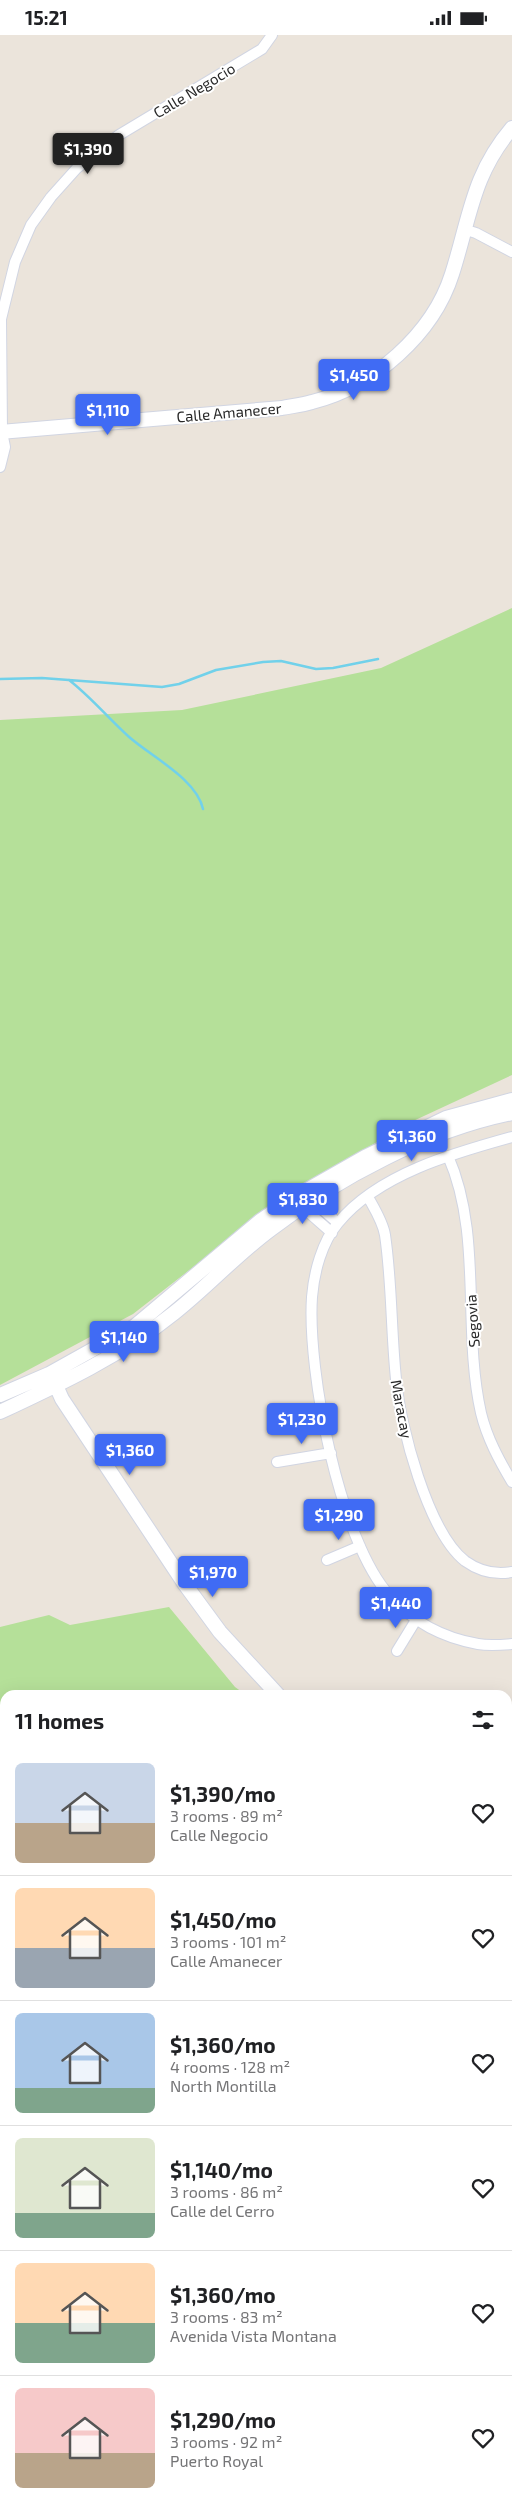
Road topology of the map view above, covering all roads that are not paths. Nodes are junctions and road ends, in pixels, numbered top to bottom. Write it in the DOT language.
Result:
graph roads {
  1 [pos="272,35"];
  2 [pos="512,128"];
  3 [pos="463,229"];
  4 [pos="512,253"];
  5 [pos="1,433"];
  6 [pos="0,467"];
  7 [pos="512,1100"];
  8 [pos="512,1113"];
  9 [pos="512,1137"];
  10 [pos="448,1156"];
  11 [pos="368,1197"];
  12 [pos="304,1199"];
  13 [pos="335,1228"];
  14 [pos="53,1380"];
  15 [pos="0,1395"];
  16 [pos="0,1412"];
  17 [pos="331,1453"];
  18 [pos="277,1462"];
  19 [pos="512,1482"];
  20 [pos="360,1546"];
  21 [pos="327,1560"];
  22 [pos="512,1572"];
  23 [pos="416,1620"];
  24 [pos="512,1644"];
  25 [pos="397,1651"];
  26 [pos="273,1690"];
  1 -- 5 [label="street, Calle Negocio"];
  2 -- 3 [label="street, Calle Amanecer"];
  3 -- 4 [label="street"];
  3 -- 5 [label="street, Calle Amanecer"];
  5 -- 6 [label="street, Calle Negocio"];
  7 -- 12 [label="street"];
  8 -- 12 [label="street"];
  9 -- 10 [label="street"];
  10 -- 11 [label="street"];
  10 -- 19 [label="street, Segovia"];
  11 -- 13 [label="street"];
  11 -- 22 [label="street, Maracay"];
  12 -- 13 [label="street"];
  12 -- 14 [label="street"];
  13 -- 17 [label="street"];
  14 -- 15 [label="street"];
  14 -- 16 [label="street"];
  14 -- 26 [label="street"];
  17 -- 18 [label="street"];
  17 -- 20 [label="street"];
  20 -- 21 [label="street"];
  20 -- 23 [label="street"];
  23 -- 24 [label="street"];
  23 -- 25 [label="street"];
}
